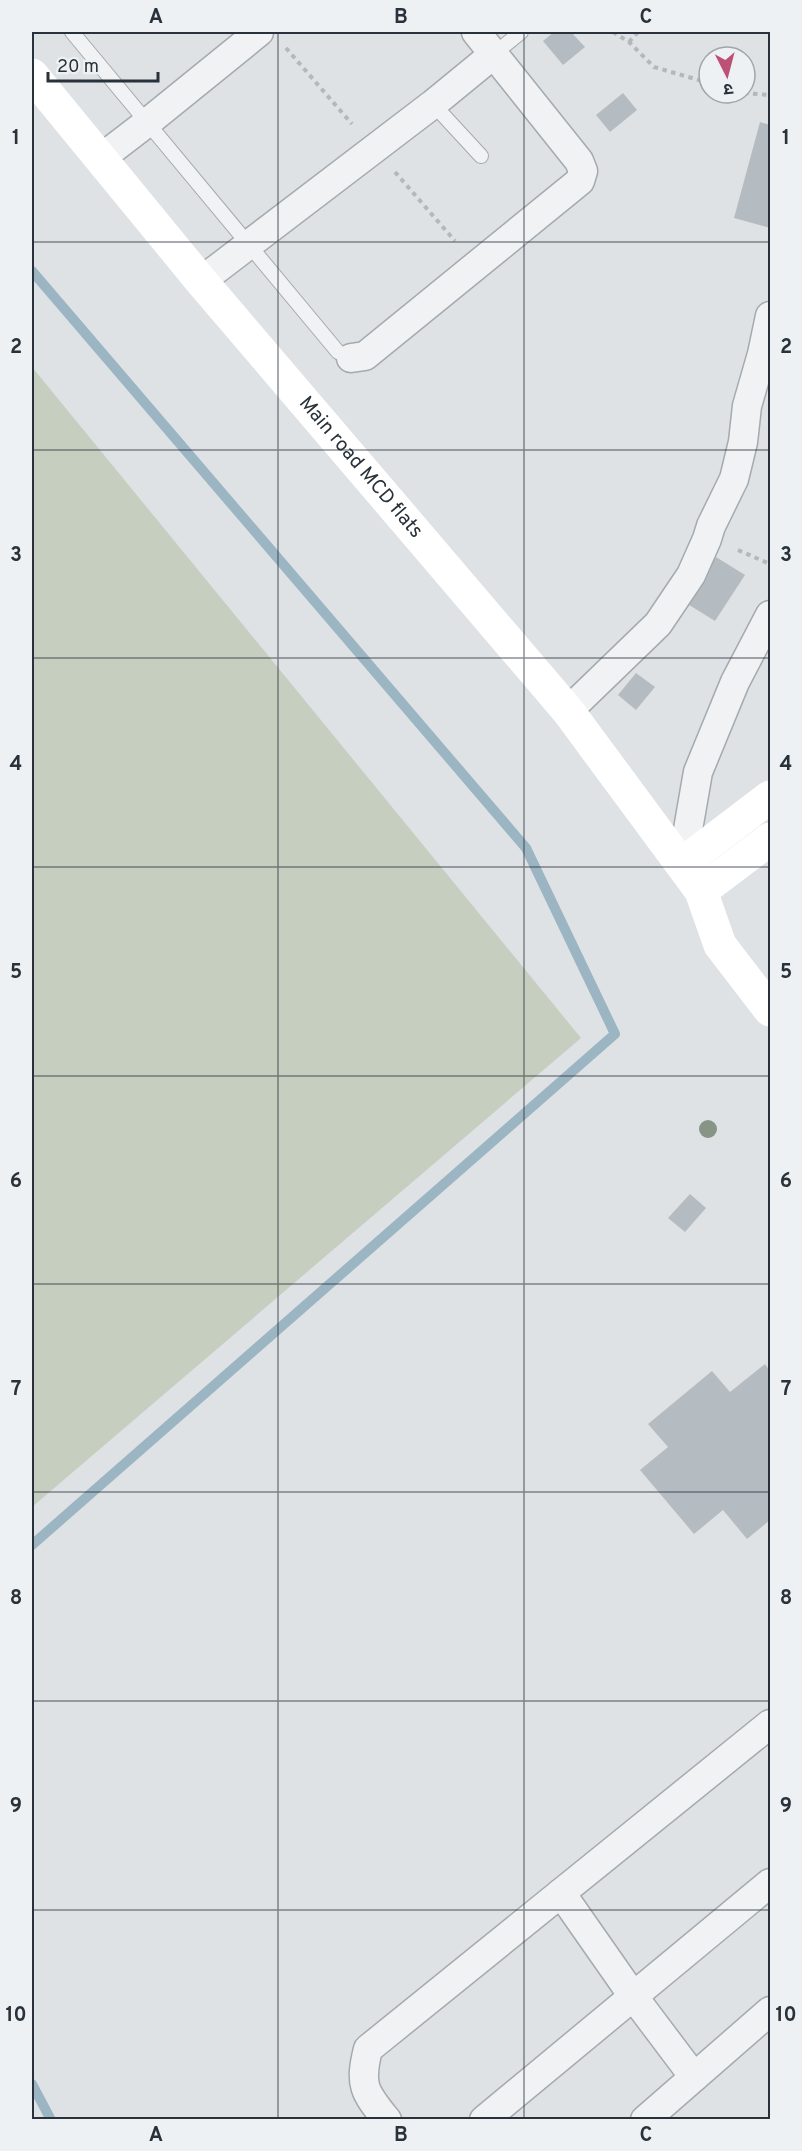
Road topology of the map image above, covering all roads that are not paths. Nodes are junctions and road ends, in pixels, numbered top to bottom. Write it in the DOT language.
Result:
graph roads {
  1 [pos="72,32"];
  2 [pos="259,32"];
  3 [pos="476,32"];
  4 [pos="521,32"];
  5 [pos="494,54"];
  6 [pos="32,75"];
  7 [pos="433,104"];
  8 [pos="148,122"];
  9 [pos="481,156"];
  10 [pos="101,158"];
  11 [pos="249,246"];
  12 [pos="201,281"];
  13 [pos="771,316"];
  14 [pos="351,358"];
  15 [pos="771,615"];
  16 [pos="568,711"];
  17 [pos="771,797"];
  18 [pos="771,839"];
  19 [pos="682,864"];
  20 [pos="702,891"];
  21 [pos="771,1010"];
  22 [pos="771,1724"];
  23 [pos="771,1883"];
  24 [pos="561,1893"];
  25 [pos="633,1996"];
  26 [pos="770,2012"];
  27 [pos="694,2077"];
  28 [pos="387,2120"];
  29 [pos="484,2120"];
  30 [pos="645,2120"];
  1 -- 8 [label="lane"];
  2 -- 8 [label="street"];
  3 -- 5 [label="street"];
  4 -- 5 [label="lane"];
  5 -- 7 [label="street"];
  5 -- 14 [label="street"];
  6 -- 10 [label="street, Main road MCD flats"];
  7 -- 9 [label="lane"];
  7 -- 11 [label="street"];
  8 -- 10 [label="street"];
  8 -- 11 [label="lane"];
  10 -- 12 [label="street, Main road MCD flats"];
  11 -- 12 [label="street"];
  11 -- 14 [label="lane"];
  12 -- 16 [label="street, Main road MCD flats"];
  13 -- 16 [label="street"];
  15 -- 19 [label="street"];
  16 -- 19 [label="street, Main road MCD flats"];
  17 -- 19 [label="street"];
  18 -- 20 [label="street"];
  19 -- 20 [label="street, Main road MCD flats"];
  20 -- 21 [label="street, Main road MCD flats"];
  22 -- 24 [label="street"];
  23 -- 25 [label="street"];
  24 -- 25 [label="street"];
  24 -- 28 [label="street"];
  25 -- 27 [label="street"];
  25 -- 29 [label="street"];
  26 -- 27 [label="street"];
  27 -- 30 [label="street"];
}
